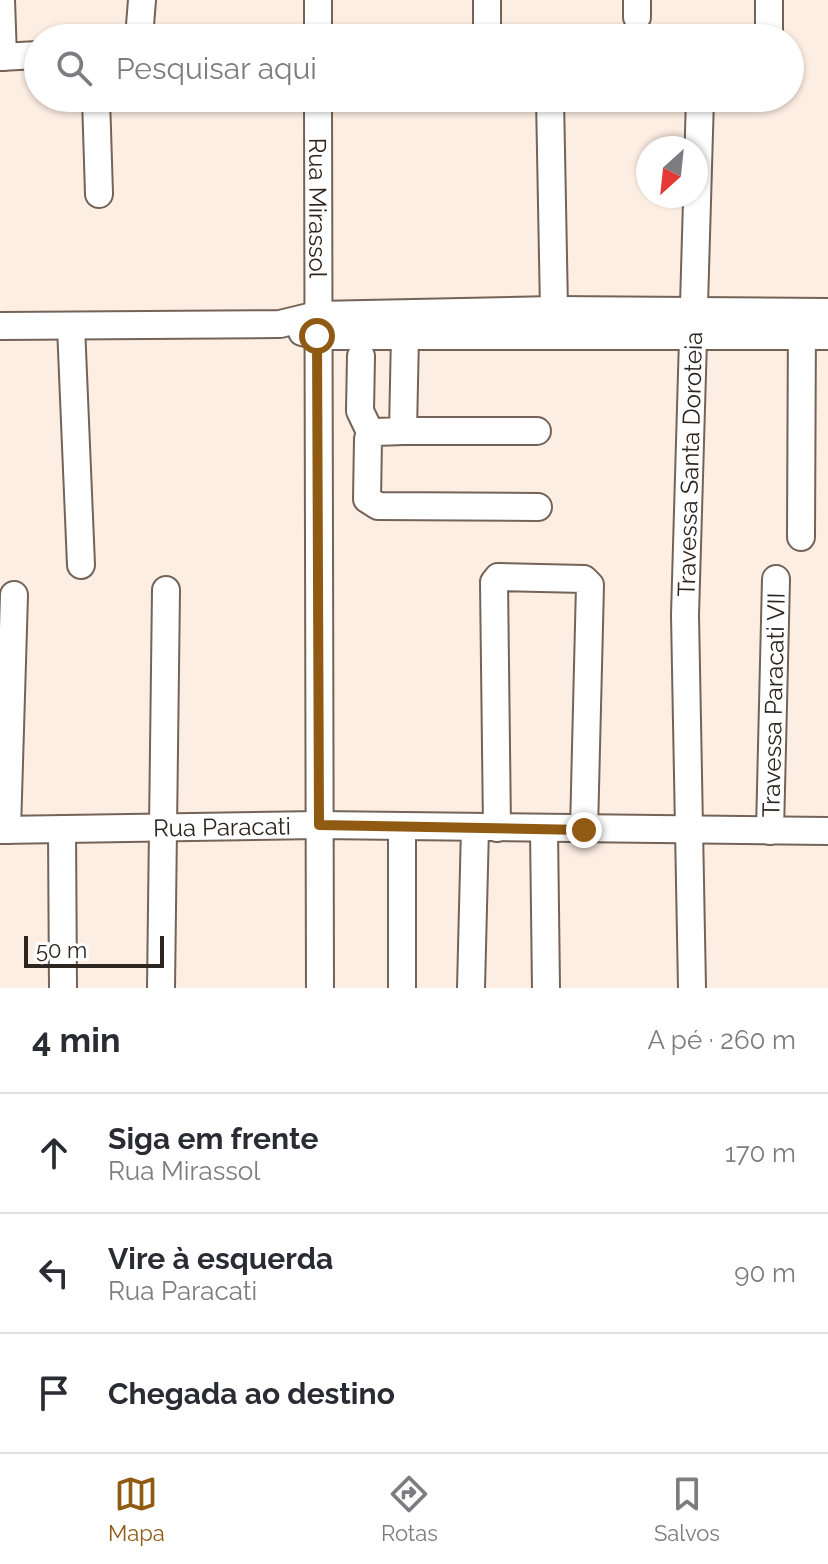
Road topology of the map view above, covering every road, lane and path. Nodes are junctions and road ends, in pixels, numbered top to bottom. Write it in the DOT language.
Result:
graph roads {
  1 [pos="1,0"];
  2 [pos="142,0"];
  3 [pos="318,0"];
  4 [pos="487,0"];
  5 [pos="769,0"];
  6 [pos="140,24"];
  7 [pos="318,24"];
  8 [pos="487,24"];
  9 [pos="769,24"];
  10 [pos="24,56"];
  11 [pos="2,57"];
  12 [pos="96,112"];
  13 [pos="318,112"];
  14 [pos="550,112"];
  15 [pos="700,112"];
  16 [pos="99,194"];
  17 [pos="554,310"];
  18 [pos="828,312"];
  19 [pos="692,323"];
  20 [pos="0,326"];
  21 [pos="71,326"];
  22 [pos="317,326"];
  23 [pos="811,328"];
  24 [pos="405,335"];
  25 [pos="361,356"];
  26 [pos="403,431"];
  27 [pos="537,431"];
  28 [pos="371,434"];
  29 [pos="538,507"];
  30 [pos="801,537"];
  31 [pos="81,565"];
  32 [pos="776,579"];
  33 [pos="166,590"];
  34 [pos="14,595"];
  35 [pos="319,825"];
  36 [pos="165,826"];
  37 [pos="402,827"];
  38 [pos="486,828"];
  39 [pos="62,829"];
  40 [pos="4,830"];
  41 [pos="544,830"];
  42 [pos="584,830"];
  43 [pos="770,831"];
  44 [pos="828,831"];
  45 [pos="690,841"];
  46 [pos="63,988"];
  47 [pos="161,988"];
  48 [pos="320,988"];
  49 [pos="402,988"];
  50 [pos="471,988"];
  51 [pos="546,988"];
  52 [pos="692,988"];
  1 -- 11 [label="street"];
  2 -- 6 [label="street"];
  3 -- 7 [label="street"];
  4 -- 8 [label="street"];
  5 -- 9 [label="street"];
  10 -- 11 [label="street"];
  12 -- 16 [label="street"];
  13 -- 22 [label="street, Rua Mirassol"];
  14 -- 17 [label="street"];
  15 -- 19 [label="street, Travessa Santa Doroteia"];
  17 -- 19 [label="street"];
  17 -- 22 [label="street"];
  18 -- 23 [label="street"];
  19 -- 23 [label="street"];
  19 -- 24 [label="street"];
  19 -- 45 [label="street, Travessa Santa Doroteia"];
  20 -- 21 [label="street"];
  21 -- 22 [label="street"];
  21 -- 31 [label="street"];
  22 -- 24 [label="street"];
  22 -- 35 [label="street, Rua Mirassol"];
  23 -- 30 [label="street"];
  24 -- 26 [label="street"];
  25 -- 28 [label="street"];
  26 -- 27 [label="street"];
  26 -- 28 [label="street"];
  28 -- 29 [label="street"];
  32 -- 43 [label="street, Travessa Paracati VII"];
  33 -- 36 [label="street"];
  34 -- 40 [label="street"];
  35 -- 36 [label="street, Rua Paracati"];
  35 -- 37 [label="street, Rua Paracati"];
  35 -- 48 [label="street, Rua Mirassol"];
  36 -- 39 [label="street, Rua Paracati"];
  36 -- 47 [label="street"];
  37 -- 38 [label="street, Rua Paracati"];
  37 -- 49 [label="street"];
  38 -- 41 [label="street, Rua Paracati"];
  38 -- 42 [label="street"];
  38 -- 50 [label="street"];
  39 -- 40 [label="street, Rua Paracati"];
  39 -- 46 [label="street"];
  41 -- 42 [label="street, Rua Paracati"];
  41 -- 51 [label="street"];
  42 -- 45 [label="street, Rua Paracati"];
  43 -- 44 [label="street, Rua Paracati"];
  43 -- 45 [label="street, Rua Paracati"];
  45 -- 52 [label="street, Travessa Santa Doroteia"];
}
